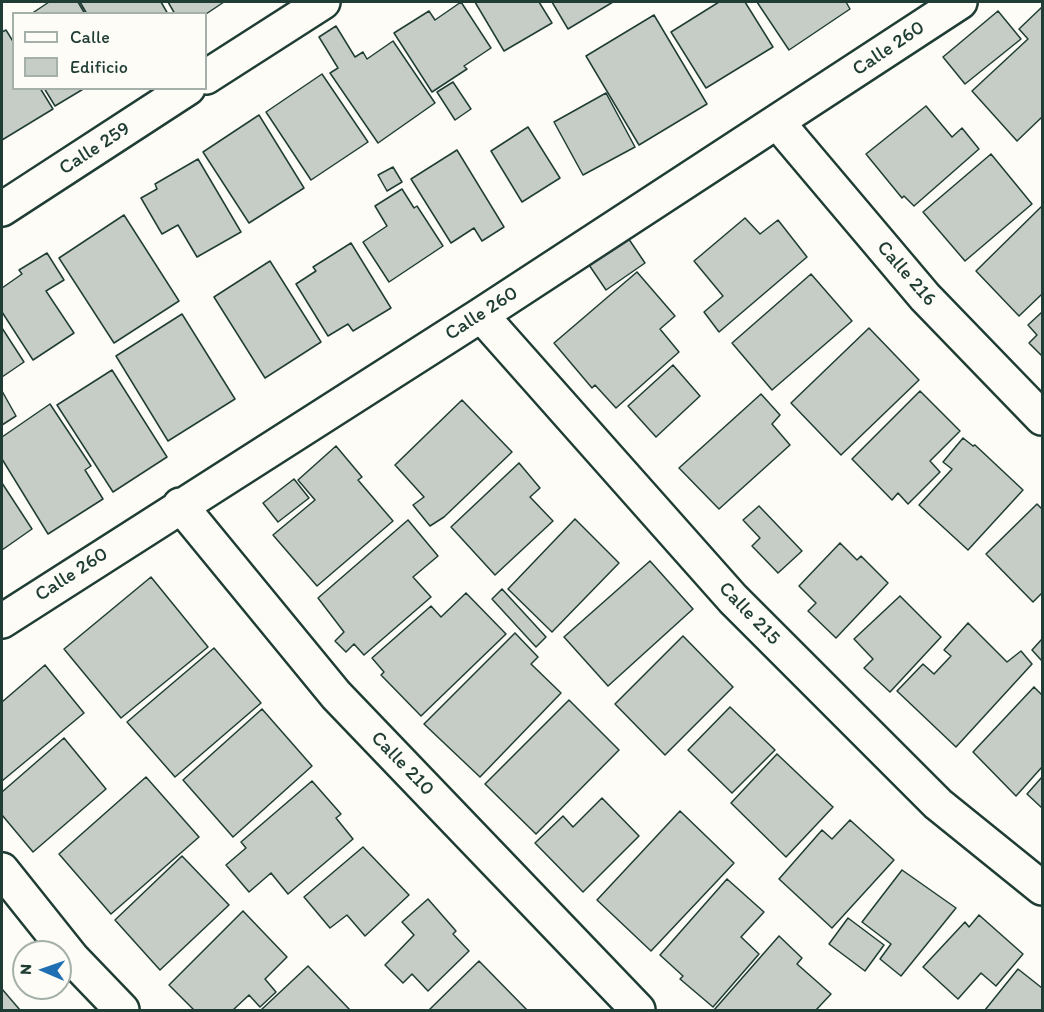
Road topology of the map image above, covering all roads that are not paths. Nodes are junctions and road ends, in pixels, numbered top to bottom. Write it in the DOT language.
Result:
graph roads {
  1 [pos="323,2"];
  2 [pos="960,2"];
  3 [pos="207,76"];
  4 [pos="185,90"];
  5 [pos="778,123"];
  6 [pos="2,209"];
  7 [pos="481,315"];
  8 [pos="1042,418"];
  9 [pos="180,505"];
  10 [pos="2,621"];
  11 [pos="2,870"];
  12 [pos="1042,888"];
  13 [pos="122,1011"];
  14 [pos="638,1011"];
  1 -- 3 [label="street"];
  2 -- 5 [label="street, Calle 260"];
  4 -- 6 [label="street, Calle 259"];
  5 -- 7 [label="street, Calle 260"];
  5 -- 8 [label="street, Calle 216"];
  7 -- 9 [label="street, Calle 260"];
  7 -- 12 [label="street, Calle 215"];
  9 -- 10 [label="street, Calle 260"];
  9 -- 14 [label="street, Calle 210"];
  11 -- 13 [label="street"];
}
